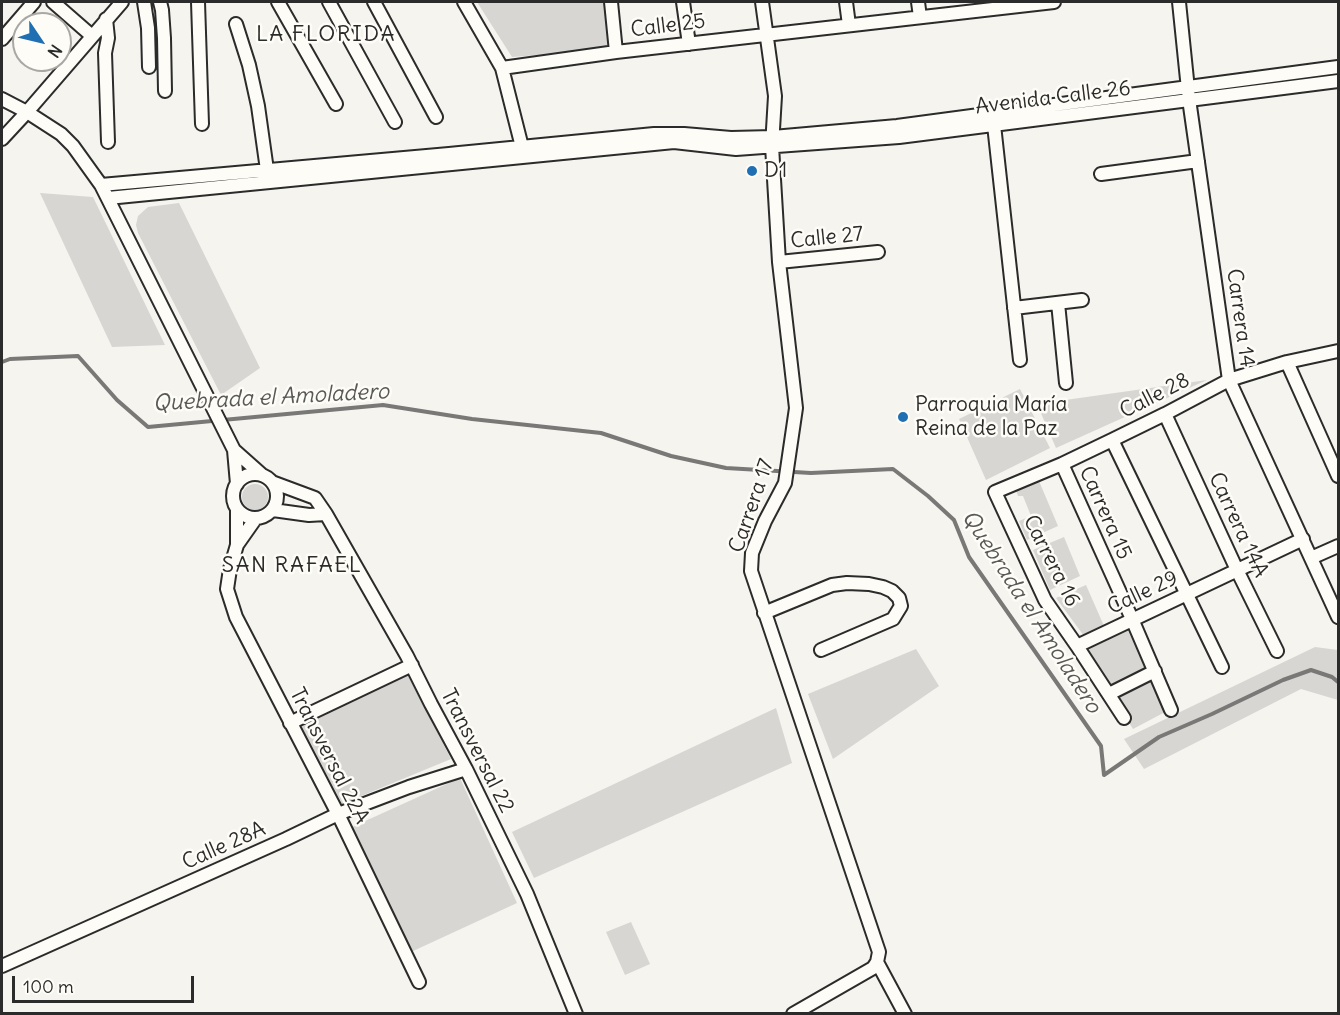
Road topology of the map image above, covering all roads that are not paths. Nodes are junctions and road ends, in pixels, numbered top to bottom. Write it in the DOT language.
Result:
graph roads {
  1 [pos="34,2"];
  2 [pos="53,2"];
  3 [pos="122,2"];
  4 [pos="144,2"];
  5 [pos="160,2"];
  6 [pos="198,2"];
  7 [pos="278,2"];
  8 [pos="329,2"];
  9 [pos="374,2"];
  10 [pos="464,2"];
  11 [pos="611,2"];
  12 [pos="684,2"];
  13 [pos="762,2"];
  14 [pos="846,2"];
  15 [pos="918,2"];
  16 [pos="1054,2"];
  17 [pos="1179,2"];
  18 [pos="997,5"];
  19 [pos="920,17"];
  20 [pos="106,20"];
  21 [pos="236,24"];
  22 [pos="849,25"];
  23 [pos="765,35"];
  24 [pos="92,36"];
  25 [pos="2,39"];
  26 [pos="689,44"];
  27 [pos="616,52"];
  28 [pos="149,67"];
  29 [pos="1338,67"];
  30 [pos="502,68"];
  31 [pos="1338,81"];
  32 [pos="165,91"];
  33 [pos="1188,93"];
  34 [pos="2,99"];
  35 [pos="336,104"];
  36 [pos="27,112"];
  37 [pos="436,117"];
  38 [pos="395,122"];
  39 [pos="202,124"];
  40 [pos="993,125"];
  41 [pos="2,139"];
  42 [pos="772,141"];
  43 [pos="108,142"];
  44 [pos="522,147"];
  45 [pos="1198,161"];
  46 [pos="267,170"];
  47 [pos="1101,174"];
  48 [pos="101,184"];
  49 [pos="108,198"];
  50 [pos="878,252"];
  51 [pos="779,262"];
  52 [pos="1082,300"];
  53 [pos="1058,303"];
  54 [pos="1014,308"];
  55 [pos="1338,351"];
  56 [pos="1020,360"];
  57 [pos="1287,362"];
  58 [pos="1229,380"];
  59 [pos="1066,383"];
  60 [pos="1165,414"];
  61 [pos="1112,440"];
  62 [pos="234,450"];
  63 [pos="1062,464"];
  64 [pos="261,474"];
  65 [pos="1338,476"];
  66 [pos="272,482"];
  67 [pos="237,484"];
  68 [pos="995,492"];
  69 [pos="237,509"];
  70 [pos="273,510"];
  71 [pos="326,514"];
  72 [pos="256,518"];
  73 [pos="1303,539"];
  74 [pos="237,545"];
  75 [pos="1338,546"];
  76 [pos="1311,558"];
  77 [pos="1237,570"];
  78 [pos="1187,594"];
  79 [pos="764,613"];
  80 [pos="1338,617"];
  81 [pos="1132,619"];
  82 [pos="1077,646"];
  83 [pos="820,650"];
  84 [pos="1277,651"];
  85 [pos="412,665"];
  86 [pos="1222,667"];
  87 [pos="1155,671"];
  88 [pos="1109,694"];
  89 [pos="1171,710"];
  90 [pos="1124,718"];
  91 [pos="290,723"];
  92 [pos="466,769"];
  93 [pos="338,814"];
  94 [pos="875,965"];
  95 [pos="2,966"];
  96 [pos="419,982"];
  97 [pos="576,1014"];
  98 [pos="793,1014"];
  99 [pos="905,1014"];
  1 -- 25 [label="street"];
  2 -- 24 [label="street"];
  3 -- 20 [label="street"];
  4 -- 28 [label="street"];
  5 -- 32 [label="street"];
  6 -- 39 [label="street"];
  7 -- 35 [label="street"];
  8 -- 38 [label="street"];
  9 -- 37 [label="street"];
  10 -- 30 [label="street"];
  11 -- 27 [label="street"];
  12 -- 26 [label="street"];
  13 -- 23 [label="street, Carrera 17"];
  14 -- 22 [label="street"];
  15 -- 19 [label="street"];
  16 -- 18 [label="street, Calle 25"];
  17 -- 33 [label="street, Carrera 14"];
  18 -- 19 [label="street, Calle 25"];
  19 -- 22 [label="street, Calle 25"];
  20 -- 24 [label="street"];
  20 -- 43 [label="street"];
  21 -- 46 [label="street"];
  22 -- 23 [label="street, Calle 25"];
  23 -- 26 [label="street, Calle 25"];
  23 -- 42 [label="street, Carrera 17"];
  24 -- 36 [label="street"];
  26 -- 27 [label="street, Calle 25"];
  27 -- 30 [label="street, Calle 25"];
  29 -- 33 [label="street, Avenida Calle 26"];
  30 -- 44 [label="street"];
  31 -- 33 [label="street, Avenida Calle 26"];
  33 -- 40 [label="street, Avenida Calle 26"];
  33 -- 42 [label="street, Avenida Calle 26"];
  33 -- 45 [label="street, Carrera 14"];
  34 -- 36 [label="street"];
  36 -- 41 [label="street"];
  36 -- 48 [label="street"];
  40 -- 42 [label="street, Avenida Calle 26"];
  40 -- 54 [label="street"];
  42 -- 44 [label="street"];
  42 -- 49 [label="street"];
  42 -- 51 [label="street, Carrera 17"];
  44 -- 46 [label="street"];
  45 -- 47 [label="street"];
  45 -- 58 [label="street, Carrera 14"];
  46 -- 48 [label="street"];
  48 -- 49 [label="street"];
  49 -- 62 [label="street"];
  50 -- 51 [label="street, Calle 27"];
  51 -- 79 [label="street, Carrera 17"];
  52 -- 53 [label="street"];
  53 -- 54 [label="street"];
  53 -- 59 [label="street"];
  54 -- 56 [label="street"];
  55 -- 57 [label="street, Calle 28"];
  57 -- 58 [label="street, Calle 28"];
  57 -- 65 [label="street"];
  58 -- 60 [label="street, Calle 28"];
  58 -- 73 [label="street, Carrera 14"];
  60 -- 61 [label="street, Calle 28"];
  60 -- 77 [label="street, Carrera 14A"];
  61 -- 63 [label="street, Calle 28"];
  61 -- 78 [label="street"];
  62 -- 64 [label="street"];
  62 -- 67 [label="street"];
  63 -- 68 [label="street, Calle 28"];
  63 -- 81 [label="street, Carrera 15"];
  64 -- 66 [label="street"];
  64 -- 67 [label="street"];
  66 -- 70 [label="street"];
  66 -- 71 [label="street, Transversal 22"];
  67 -- 69 [label="street"];
  68 -- 82 [label="street, Carrera 16"];
  69 -- 72 [label="street"];
  69 -- 74 [label="street"];
  70 -- 71 [label="street"];
  70 -- 72 [label="street"];
  71 -- 85 [label="street, Transversal 22"];
  72 -- 74 [label="street"];
  73 -- 76 [label="street, Carrera 14"];
  73 -- 77 [label="street, Calle 29"];
  74 -- 91 [label="street, Transversal 22A"];
  75 -- 76 [label="street"];
  76 -- 80 [label="street, Carrera 14"];
  77 -- 78 [label="street, Calle 29"];
  77 -- 84 [label="street, Carrera 14A"];
  78 -- 81 [label="street, Calle 29"];
  78 -- 86 [label="street"];
  79 -- 83 [label="street"];
  79 -- 94 [label="street, Carrera 17"];
  81 -- 82 [label="street, Calle 29"];
  81 -- 87 [label="street, Carrera 15"];
  82 -- 88 [label="street"];
  85 -- 91 [label="street"];
  85 -- 92 [label="street, Transversal 22"];
  87 -- 88 [label="street"];
  87 -- 89 [label="street, Carrera 15"];
  88 -- 90 [label="street"];
  91 -- 93 [label="street, Transversal 22A"];
  92 -- 93 [label="street, Calle 28A"];
  92 -- 97 [label="street, Transversal 22"];
  93 -- 95 [label="street, Calle 28A"];
  93 -- 96 [label="street, Transversal 22A"];
  94 -- 98 [label="street"];
  94 -- 99 [label="street"];
}
